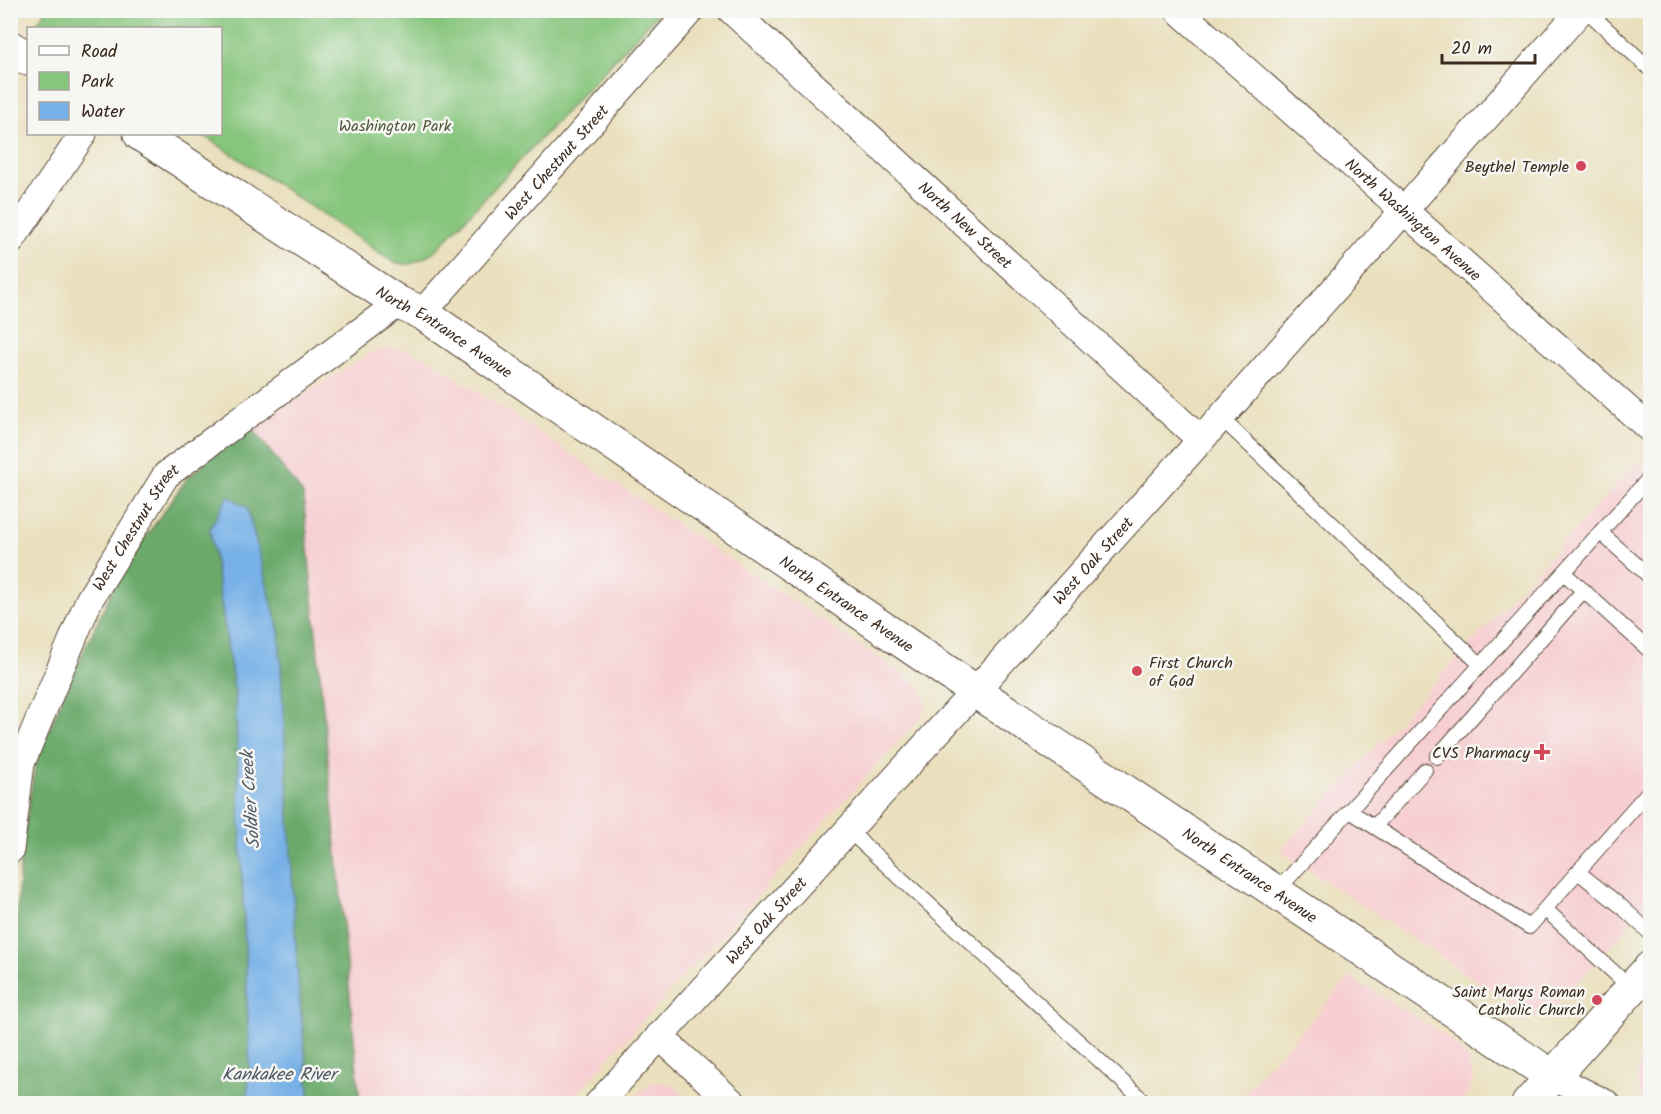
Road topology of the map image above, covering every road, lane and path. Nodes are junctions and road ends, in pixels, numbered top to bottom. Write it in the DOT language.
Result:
graph roads {
  1 [pos="691,10"];
  2 [pos="731,10"];
  3 [pos="1178,10"];
  4 [pos="1581,10"];
  5 [pos="1586,10"];
  6 [pos="10,47"];
  7 [pos="27,58"];
  8 [pos="1650,69"];
  9 [pos="82,135"];
  10 [pos="142,135"];
  11 [pos="1403,211"];
  12 [pos="10,242"];
  13 [pos="410,308"];
  14 [pos="1220,417"];
  15 [pos="1650,429"];
  16 [pos="1201,440"];
  17 [pos="1650,477"];
  18 [pos="1601,532"];
  19 [pos="1564,573"];
  20 [pos="1650,577"];
  21 [pos="1583,591"];
  22 [pos="1650,651"];
  23 [pos="1481,665"];
  24 [pos="975,691"];
  25 [pos="1437,757"];
  26 [pos="1425,770"];
  27 [pos="1650,790"];
  28 [pos="1350,811"];
  29 [pos="1375,826"];
  30 [pos="848,830"];
  31 [pos="10,850"];
  32 [pos="1578,872"];
  33 [pos="1276,892"];
  34 [pos="1545,909"];
  35 [pos="1650,933"];
  36 [pos="1641,978"];
  37 [pos="659,1036"];
  38 [pos="1552,1077"];
  39 [pos="598,1104"];
  40 [pos="734,1104"];
  41 [pos="1147,1104"];
  42 [pos="1528,1104"];
  43 [pos="1574,1104"];
  44 [pos="1607,1104"];
  1 -- 13 [label="street, West Chestnut Street"];
  2 -- 16 [label="street, North New Street"];
  3 -- 11 [label="street, North Washington Avenue"];
  4 -- 11 [label="street, West Oak Street"];
  5 -- 8 [label="lane"];
  6 -- 7 [label="main road"];
  9 -- 12 [label="street"];
  10 -- 13 [label="main road, North Entrance Avenue"];
  11 -- 14 [label="street, West Oak Street"];
  11 -- 15 [label="street, North Washington Avenue"];
  13 -- 24 [label="main road, North Entrance Avenue"];
  13 -- 31 [label="street, West Chestnut Street"];
  14 -- 16 [label="street, West Oak Street"];
  14 -- 23 [label="lane"];
  16 -- 24 [label="street, West Oak Street"];
  17 -- 18 [label="lane"];
  18 -- 19 [label="lane"];
  18 -- 20 [label="lane"];
  19 -- 21 [label="lane"];
  19 -- 23 [label="lane"];
  21 -- 22 [label="lane"];
  21 -- 25 [label="lane"];
  23 -- 28 [label="lane"];
  24 -- 30 [label="street, West Oak Street"];
  24 -- 33 [label="main road, North Entrance Avenue"];
  26 -- 29 [label="lane"];
  27 -- 32 [label="lane"];
  28 -- 29 [label="lane"];
  28 -- 33 [label="lane"];
  29 -- 34 [label="lane"];
  30 -- 37 [label="street, West Oak Street"];
  30 -- 41 [label="lane"];
  32 -- 34 [label="lane"];
  32 -- 35 [label="lane"];
  33 -- 38 [label="main road, North Entrance Avenue"];
  34 -- 36 [label="lane"];
  36 -- 38 [label="main road"];
  37 -- 39 [label="street, West Oak Street"];
  37 -- 40 [label="street"];
  38 -- 42 [label="main road"];
  38 -- 43 [label="street"];
  38 -- 44 [label="street"];
}
